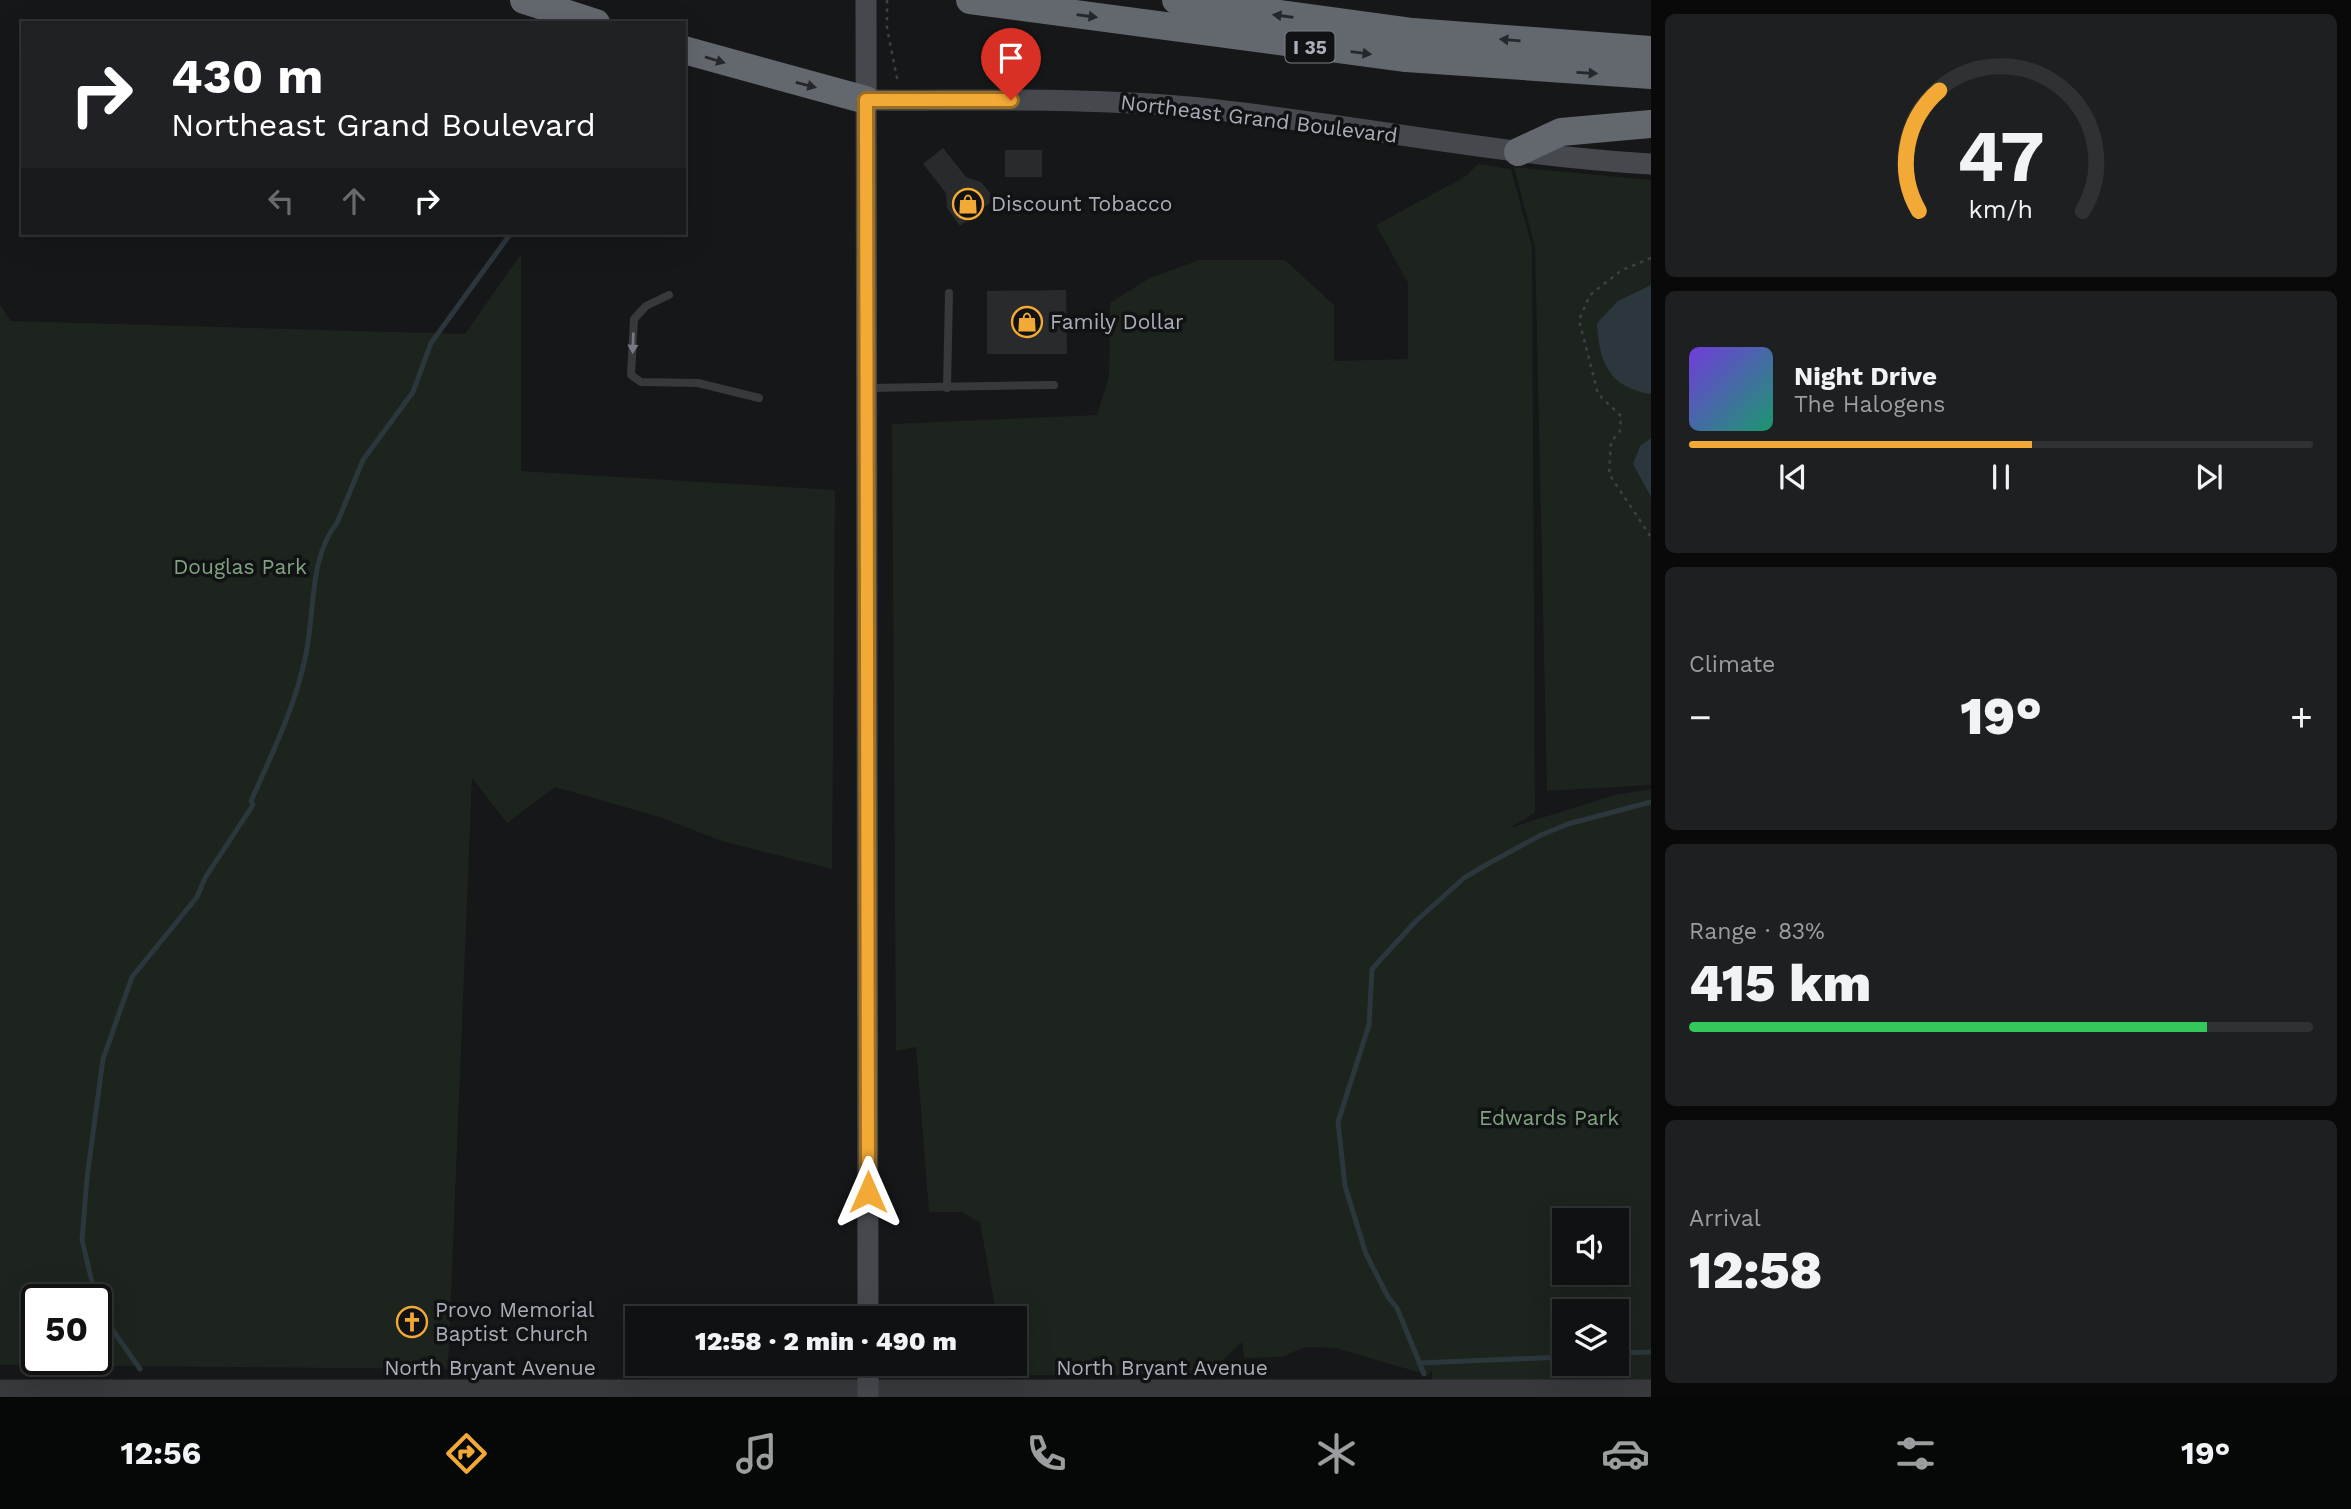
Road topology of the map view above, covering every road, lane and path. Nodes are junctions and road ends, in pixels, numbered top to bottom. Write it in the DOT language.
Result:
graph roads {
  1 [pos="524,0"];
  2 [pos="866,0"];
  3 [pos="887,0"];
  4 [pos="971,0"];
  5 [pos="1176,0"];
  6 [pos="590,21"];
  7 [pos="1651,50"];
  8 [pos="686,51"];
  9 [pos="1651,75"];
  10 [pos="901,85"];
  11 [pos="866,100"];
  12 [pos="1651,124"];
  13 [pos="1518,152"];
  14 [pos="1651,164"];
  15 [pos="1651,258"];
  16 [pos="949,293"];
  17 [pos="669,295"];
  18 [pos="1054,385"];
  19 [pos="866,388"];
  20 [pos="947,388"];
  21 [pos="759,398"];
  22 [pos="1651,537"];
  23 [pos="868,1306"];
  24 [pos="0,1389"];
  25 [pos="1651,1389"];
  26 [pos="79,1393"];
  27 [pos="868,1393"];
  1 -- 6 [label="highway"];
  2 -- 11 [label="main road"];
  3 -- 10 [label="path"];
  4 -- 9 [label="highway, I 35, one-way"];
  7 -- 5 [label="highway, I 35, one-way"];
  8 -- 11 [label="highway, one-way"];
  11 -- 13 [label="main road, Northeast Grand Boulevard"];
  11 -- 19 [label="main road"];
  12 -- 13 [label="highway"];
  13 -- 14 [label="main road, Northeast Grand Boulevard"];
  15 -- 22 [label="path"];
  16 -- 20 [label="lane"];
  17 -- 21 [label="lane, one-way"];
  18 -- 20 [label="lane"];
  19 -- 20 [label="lane"];
  19 -- 23 [label="main road"];
  24 -- 26 [label="street, North Bryant Avenue"];
  25 -- 27 [label="street, North Bryant Avenue"];
  26 -- 27 [label="street, North Bryant Avenue"];
}
